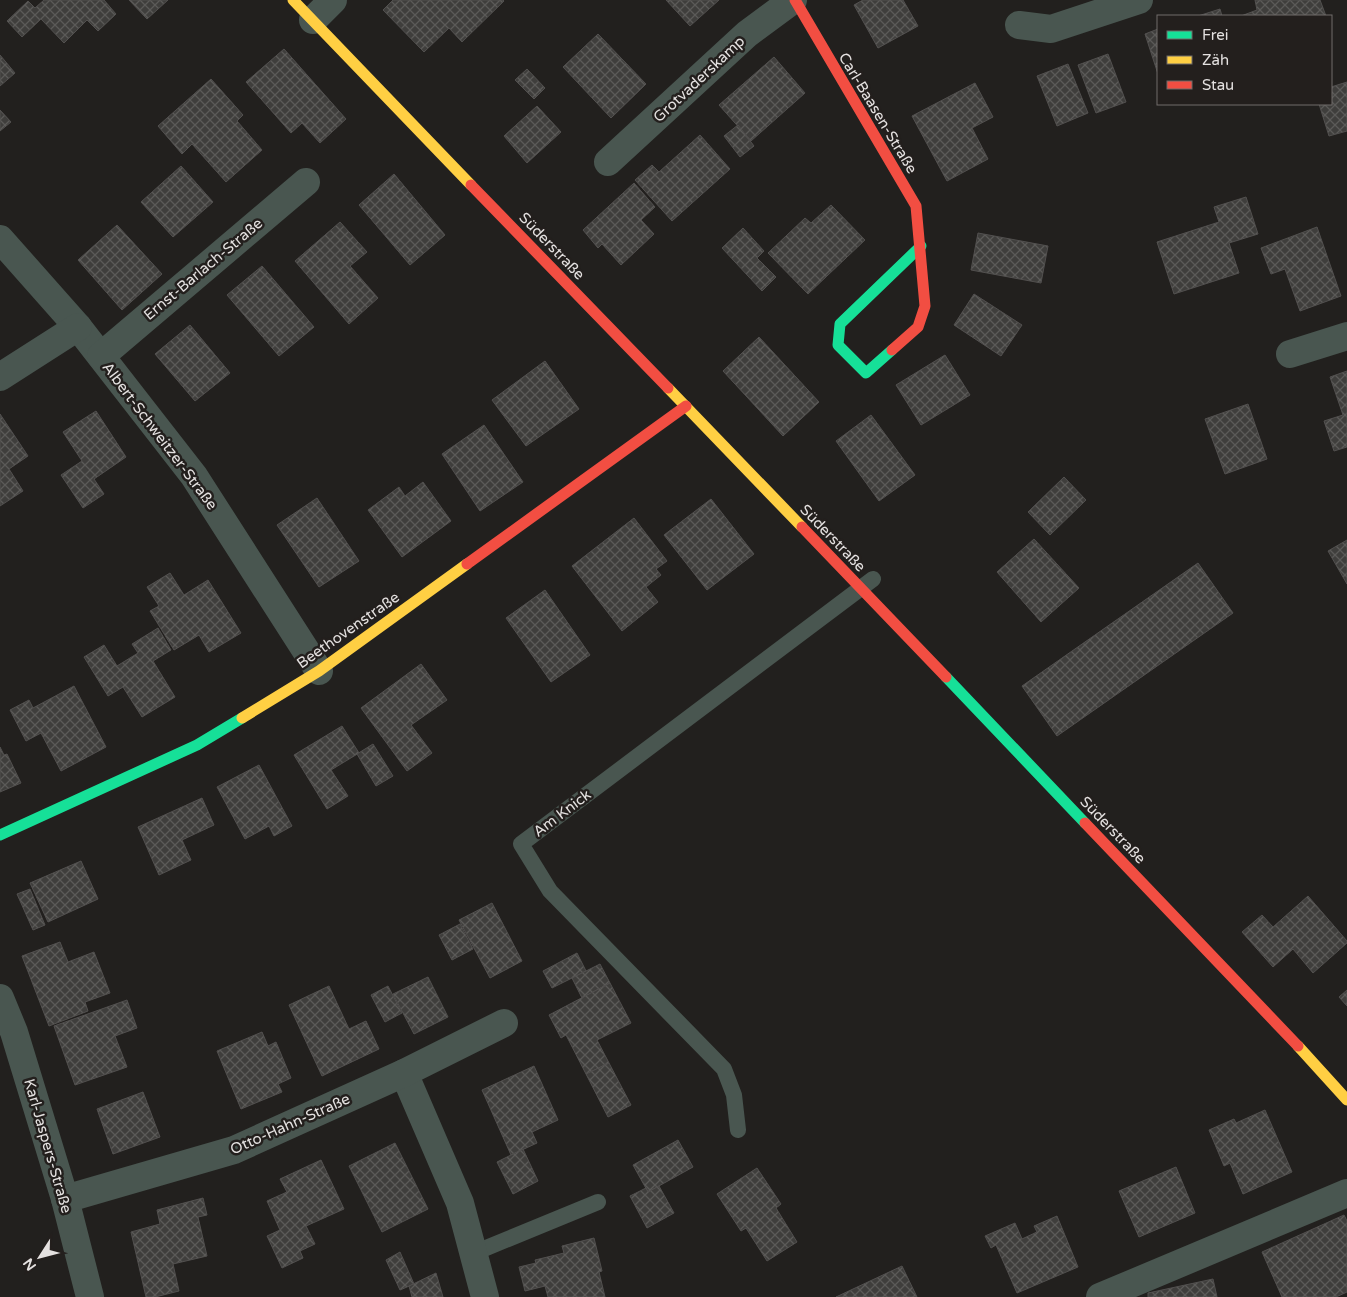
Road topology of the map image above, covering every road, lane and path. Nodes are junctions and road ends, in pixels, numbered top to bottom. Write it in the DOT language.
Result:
graph roads {
  1 [pos="293,0"];
  2 [pos="333,0"];
  3 [pos="794,0"];
  4 [pos="1139,0"];
  5 [pos="313,20"];
  6 [pos="1019,25"];
  7 [pos="608,162"];
  8 [pos="306,182"];
  9 [pos="0,239"];
  10 [pos="921,246"];
  11 [pos="78,328"];
  12 [pos="1347,336"];
  13 [pos="1290,354"];
  14 [pos="101,356"];
  15 [pos="0,377"];
  16 [pos="686,406"];
  17 [pos="867,584"];
  18 [pos="319,671"];
  19 [pos="0,834"];
  20 [pos="0,998"];
  21 [pos="504,1022"];
  22 [pos="404,1073"];
  23 [pos="1347,1100"];
  24 [pos="738,1130"];
  25 [pos="1347,1193"];
  26 [pos="65,1200"];
  27 [pos="598,1202"];
  28 [pos="474,1253"];
  29 [pos="90,1297"];
  30 [pos="485,1297"];
  31 [pos="1100,1297"];
  1 -- 5 [label="street, Süderstraße"];
  2 -- 5 [label="street"];
  3 -- 7 [label="street, Grotvaderskamp"];
  3 -- 10 [label="street, Carl-Baasen-Straße"];
  4 -- 6 [label="street"];
  5 -- 16 [label="street, Süderstraße"];
  8 -- 14 [label="street, Ernst-Barlach-Straße"];
  9 -- 11 [label="street, Albert-Schweitzer-Straße"];
  10 -- 10 [label="street, Carl-Baasen-Straße"];
  11 -- 14 [label="street, Albert-Schweitzer-Straße"];
  11 -- 15 [label="street"];
  12 -- 13 [label="street"];
  14 -- 18 [label="street, Albert-Schweitzer-Straße"];
  16 -- 17 [label="street, Süderstraße"];
  16 -- 18 [label="street, Beethovenstraße"];
  17 -- 23 [label="street, Süderstraße"];
  17 -- 24 [label="lane, Am Knick"];
  18 -- 19 [label="street, Beethovenstraße"];
  20 -- 26 [label="street, Karl-Jaspers-Straße"];
  21 -- 22 [label="street, Otto-Hahn-Straße"];
  22 -- 26 [label="street, Otto-Hahn-Straße"];
  22 -- 28 [label="street"];
  25 -- 31 [label="street"];
  26 -- 29 [label="street, Karl-Jaspers-Straße"];
  27 -- 28 [label="lane"];
  28 -- 30 [label="street"];
}
